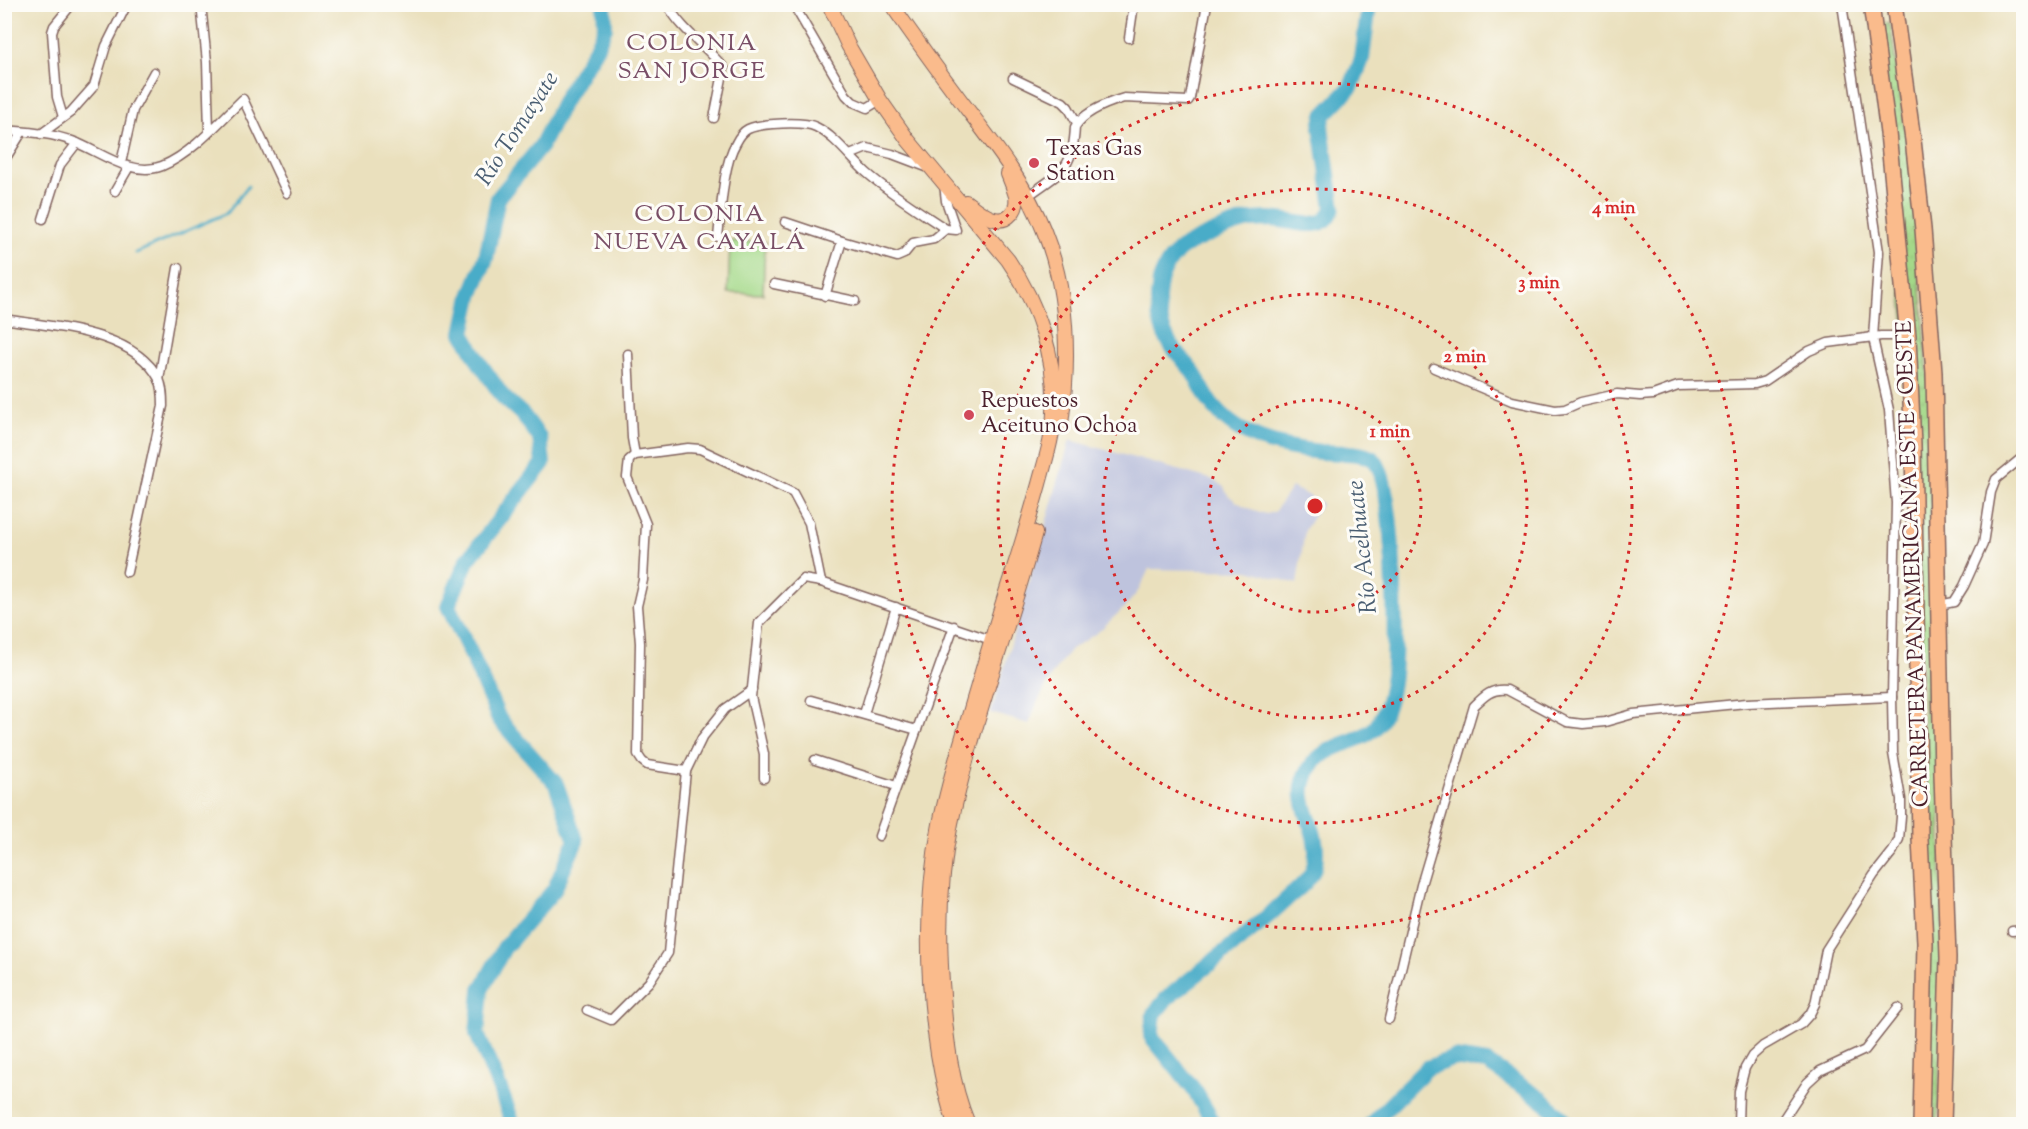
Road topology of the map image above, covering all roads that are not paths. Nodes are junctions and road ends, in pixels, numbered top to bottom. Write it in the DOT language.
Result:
graph roads {
  1 [pos="72,4"];
  2 [pos="127,4"];
  3 [pos="201,4"];
  4 [pos="667,4"];
  5 [pos="793,4"];
  6 [pos="829,4"];
  7 [pos="840,4"];
  8 [pos="884,4"];
  9 [pos="891,4"];
  10 [pos="1134,4"];
  11 [pos="1207,4"];
  12 [pos="1842,4"];
  13 [pos="1871,4"];
  14 [pos="1895,12"];
  15 [pos="1875,26"];
  16 [pos="908,28"];
  17 [pos="1129,38"];
  18 [pos="848,45"];
  19 [pos="154,72"];
  20 [pos="1013,78"];
  21 [pos="880,100"];
  22 [pos="63,117"];
  23 [pos="714,118"];
  24 [pos="1077,123"];
  25 [pos="4,130"];
  26 [pos="209,131"];
  27 [pos="22,132"];
  28 [pos="903,132"];
  29 [pos="41,134"];
  30 [pos="77,143"];
  31 [pos="1001,153"];
  32 [pos="892,154"];
  33 [pos="850,155"];
  34 [pos="4,161"];
  35 [pos="125,165"];
  36 [pos="932,170"];
  37 [pos="948,188"];
  38 [pos="115,191"];
  39 [pos="287,194"];
  40 [pos="1028,196"];
  41 [pos="43,219"];
  42 [pos="785,222"];
  43 [pos="946,229"];
  44 [pos="718,237"];
  45 [pos="842,241"];
  46 [pos="178,268"];
  47 [pos="774,284"];
  48 [pos="825,296"];
  49 [pos="855,302"];
  50 [pos="4,319"];
  51 [pos="1908,336"];
  52 [pos="1873,338"];
  53 [pos="628,354"];
  54 [pos="1434,368"];
  55 [pos="159,380"];
  56 [pos="635,455"];
  57 [pos="2024,456"];
  58 [pos="127,572"];
  59 [pos="821,582"];
  60 [pos="1939,605"];
  61 [pos="896,607"];
  62 [pos="954,626"];
  63 [pos="991,640"];
  64 [pos="752,690"];
  65 [pos="1892,697"];
  66 [pos="811,700"];
  67 [pos="864,714"];
  68 [pos="917,730"];
  69 [pos="815,760"];
  70 [pos="686,771"];
  71 [pos="764,778"];
  72 [pos="896,786"];
  73 [pos="879,836"];
  74 [pos="2024,930"];
  75 [pos="2012,931"];
  76 [pos="1898,1008"];
  77 [pos="586,1010"];
  78 [pos="1389,1019"];
  79 [pos="955,1125"];
  80 [pos="968,1125"];
  81 [pos="1738,1125"];
  82 [pos="1780,1125"];
  83 [pos="1921,1125"];
  84 [pos="1943,1125"];
  1 -- 22 [label="street"];
  2 -- 22 [label="street"];
  3 -- 26 [label="street"];
  4 -- 23 [label="street"];
  5 -- 21 [label="street"];
  6 -- 18 [label="main road"];
  7 -- 18 [label="main road"];
  8 -- 16 [label="main road"];
  9 -- 16 [label="main road"];
  10 -- 17 [label="street"];
  11 -- 24 [label="street"];
  12 -- 52 [label="street"];
  13 -- 15 [label="highway, CARRETERA PANAMERICANA ESTE - OESTE"];
  14 -- 15 [label="highway"];
  14 -- 60 [label="highway, CARRETERA PANAMERICANA ESTE - OESTE"];
  15 -- 51 [label="highway, CARRETERA PANAMERICANA ESTE - OESTE"];
  16 -- 31 [label="main road"];
  18 -- 21 [label="main road"];
  19 -- 35 [label="street"];
  20 -- 24 [label="street"];
  21 -- 28 [label="main road"];
  22 -- 29 [label="street"];
  24 -- 40 [label="street"];
  25 -- 27 [label="street"];
  26 -- 35 [label="street"];
  26 -- 39 [label="street"];
  27 -- 29 [label="street"];
  27 -- 34 [label="street"];
  28 -- 32 [label="street"];
  28 -- 36 [label="main road"];
  29 -- 30 [label="street"];
  30 -- 35 [label="street"];
  30 -- 41 [label="street"];
  31 -- 37 [label="main road"];
  31 -- 40 [label="main road"];
  32 -- 33 [label="street"];
  32 -- 36 [label="street"];
  33 -- 43 [label="street"];
  33 -- 44 [label="street"];
  35 -- 38 [label="street"];
  36 -- 37 [label="main road"];
  37 -- 43 [label="street"];
  37 -- 63 [label="main road"];
  40 -- 80 [label="main road"];
  42 -- 45 [label="street"];
  43 -- 45 [label="street"];
  45 -- 48 [label="street"];
  46 -- 55 [label="street"];
  47 -- 48 [label="street"];
  48 -- 49 [label="street"];
  50 -- 55 [label="street"];
  51 -- 52 [label="street"];
  51 -- 83 [label="highway, CARRETERA PANAMERICANA ESTE - OESTE"];
  52 -- 54 [label="street"];
  52 -- 65 [label="street"];
  53 -- 56 [label="street"];
  55 -- 58 [label="street"];
  56 -- 59 [label="street"];
  56 -- 70 [label="street"];
  57 -- 60 [label="street"];
  59 -- 61 [label="street"];
  59 -- 64 [label="street"];
  60 -- 84 [label="highway, CARRETERA PANAMERICANA ESTE - OESTE"];
  61 -- 62 [label="street"];
  61 -- 67 [label="street"];
  62 -- 63 [label="street"];
  62 -- 68 [label="street"];
  63 -- 79 [label="main road"];
  64 -- 70 [label="street"];
  64 -- 71 [label="street"];
  65 -- 78 [label="street"];
  65 -- 81 [label="street"];
  66 -- 67 [label="street"];
  67 -- 68 [label="street"];
  68 -- 72 [label="street"];
  69 -- 72 [label="street"];
  70 -- 77 [label="street"];
  72 -- 73 [label="street"];
  74 -- 75 [label="street"];
  76 -- 82 [label="street"];
}
